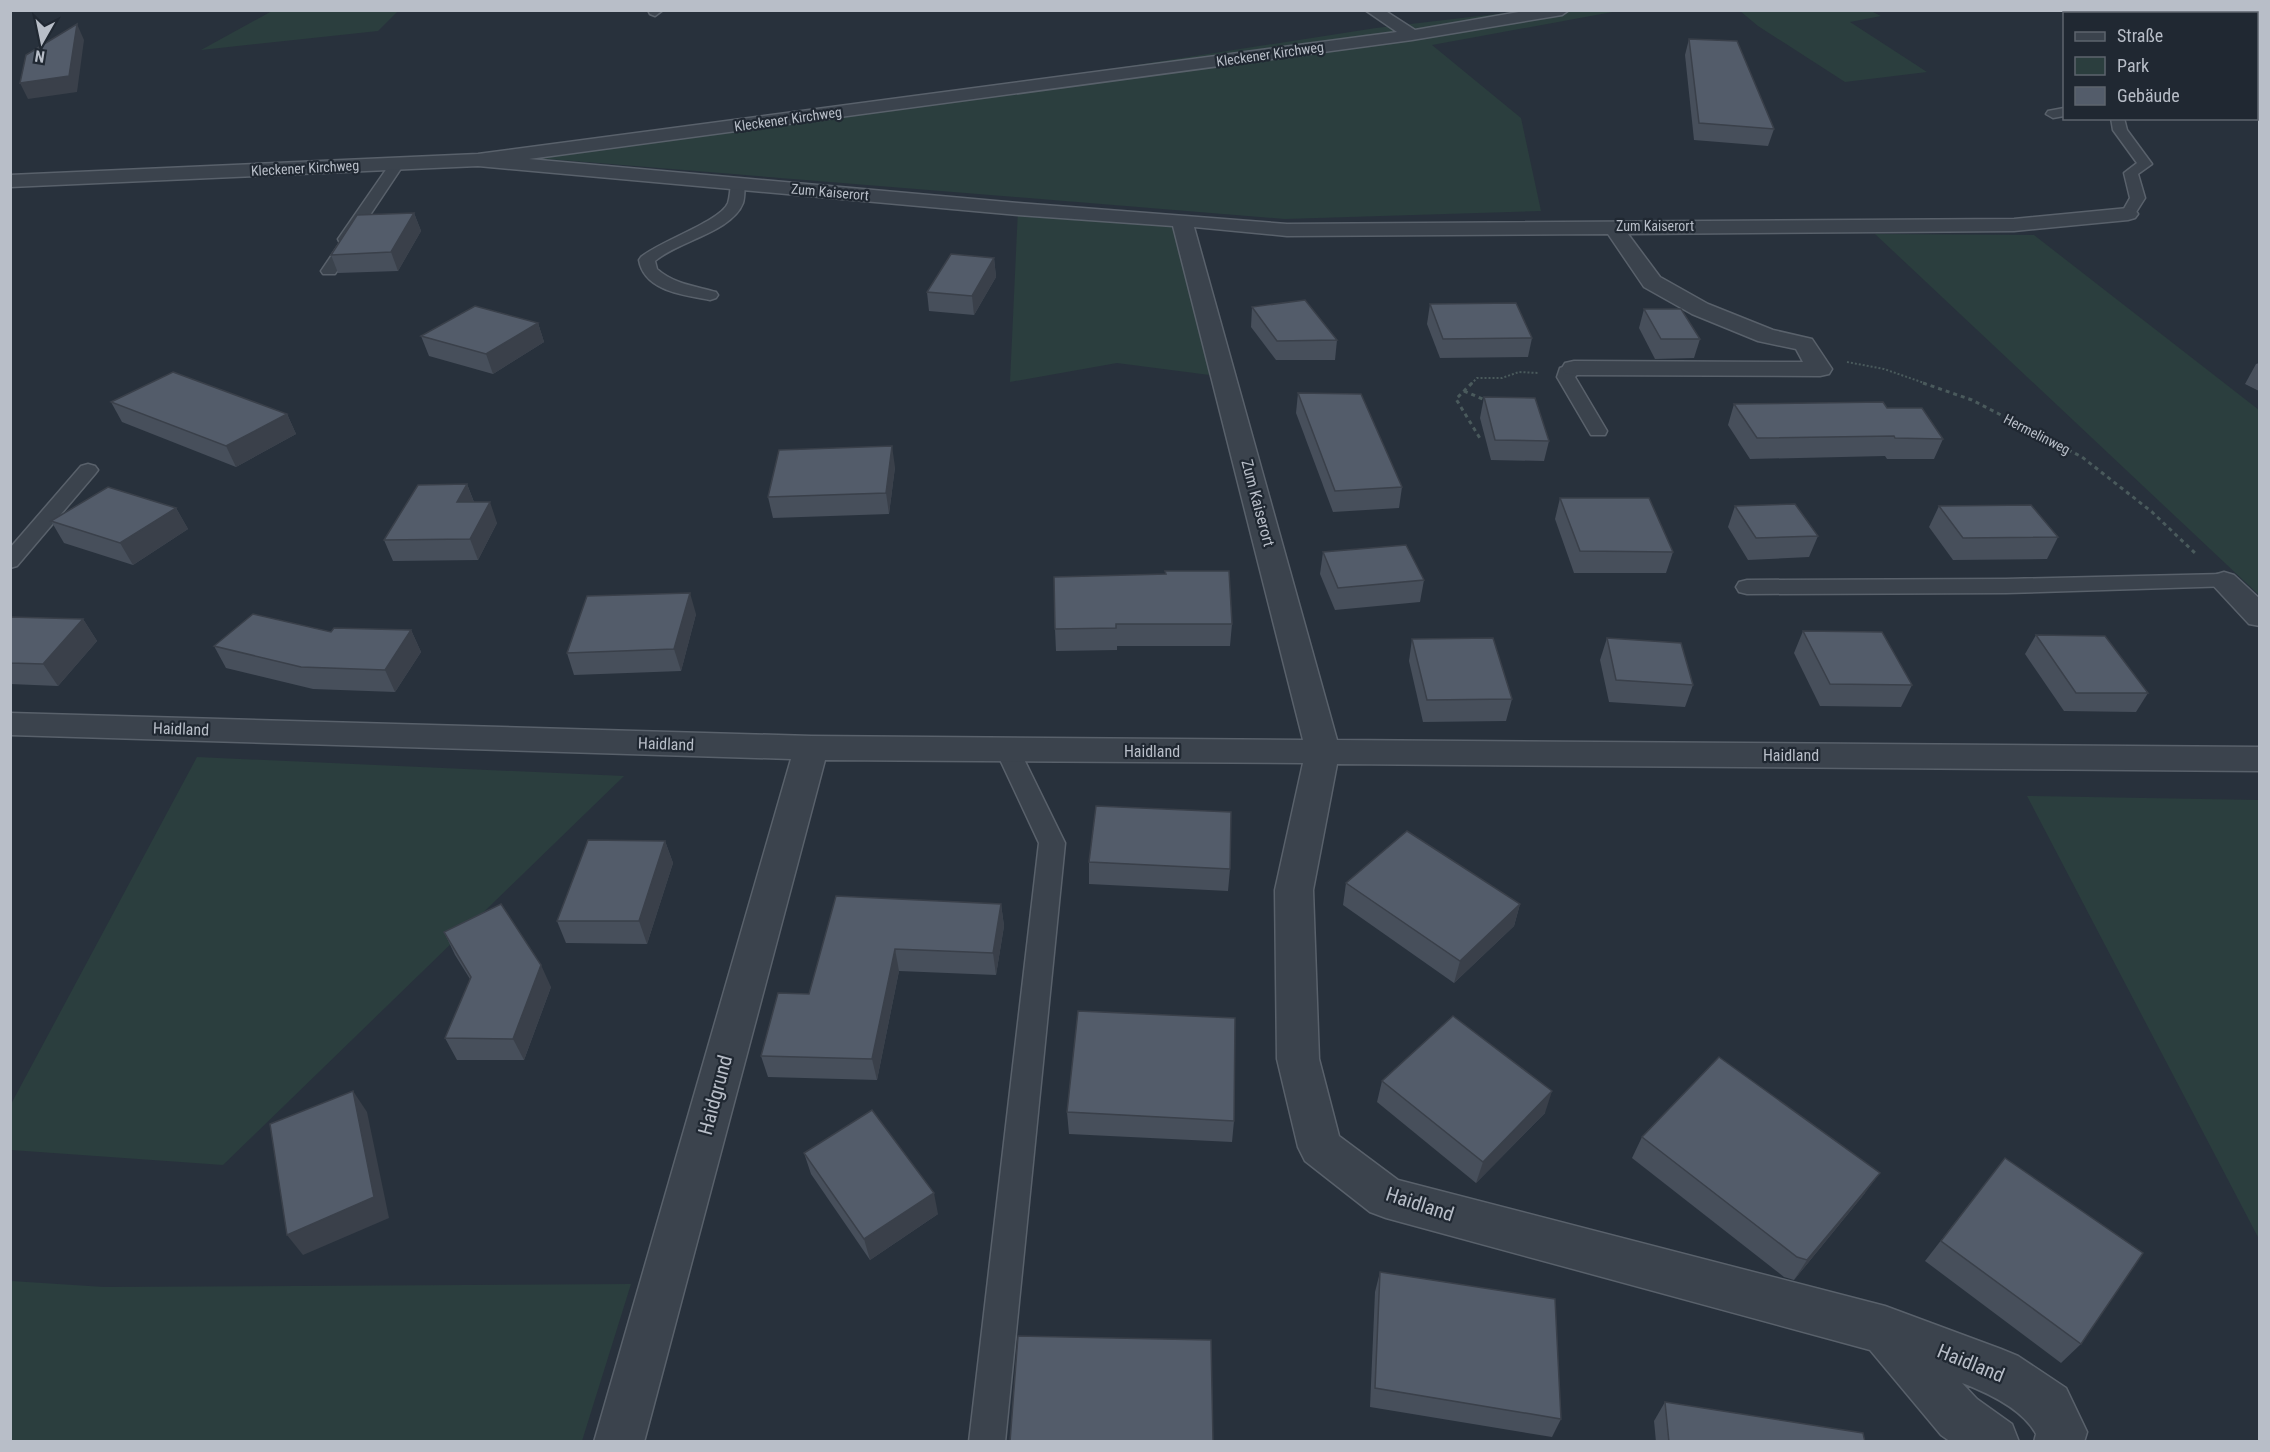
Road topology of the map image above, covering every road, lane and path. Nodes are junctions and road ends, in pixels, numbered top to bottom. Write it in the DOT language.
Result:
graph roads {
  1 [pos="1372,10"];
  2 [pos="1562,10"];
  3 [pos="1412,34"];
  4 [pos="2118,120"];
  5 [pos="478,160"];
  6 [pos="397,164"];
  7 [pos="10,181"];
  8 [pos="738,184"];
  9 [pos="2128,214"];
  10 [pos="1182,220"];
  11 [pos="1613,227"];
  12 [pos="329,271"];
  13 [pos="710,295"];
  14 [pos="1811,356"];
  15 [pos="1570,371"];
  16 [pos="1464,391"];
  17 [pos="1492,405"];
  18 [pos="1598,431"];
  19 [pos="1481,440"];
  20 [pos="88,470"];
  21 [pos="10,562"];
  22 [pos="2224,581"];
  23 [pos="1747,587"];
  24 [pos="2259,617"];
  25 [pos="10,724"];
  26 [pos="811,748"];
  27 [pos="1008,751"];
  28 [pos="1323,751"];
  29 [pos="2259,759"];
  30 [pos="1885,1330"];
  31 [pos="619,1442"];
  32 [pos="987,1442"];
  33 [pos="1994,1442"];
  34 [pos="2060,1442"];
  1 -- 3 [label="street"];
  2 -- 3 [label="street, Kleckener Kirchweg"];
  3 -- 5 [label="street, Kleckener Kirchweg"];
  4 -- 9 [label="lane"];
  5 -- 6 [label="street, Kleckener Kirchweg"];
  5 -- 8 [label="street, Zum Kaiserort"];
  6 -- 7 [label="street, Kleckener Kirchweg"];
  6 -- 12 [label="lane"];
  8 -- 10 [label="street, Zum Kaiserort"];
  8 -- 13 [label="lane"];
  9 -- 11 [label="street, Zum Kaiserort"];
  10 -- 11 [label="street, Zum Kaiserort"];
  10 -- 28 [label="street, Zum Kaiserort"];
  11 -- 14 [label="street"];
  14 -- 15 [label="street"];
  14 -- 22 [label="path, Hermelinweg"];
  15 -- 16 [label="path"];
  15 -- 18 [label="lane"];
  16 -- 17 [label="path"];
  16 -- 19 [label="path"];
  20 -- 21 [label="lane"];
  22 -- 23 [label="lane"];
  22 -- 24 [label="street"];
  25 -- 26 [label="street, Haidland"];
  26 -- 27 [label="street, Haidland"];
  26 -- 31 [label="street, Haidgrund"];
  27 -- 28 [label="street, Haidland"];
  27 -- 32 [label="lane"];
  28 -- 29 [label="street, Haidland"];
  28 -- 30 [label="street, Haidland"];
  30 -- 33 [label="street, Haidland"];
  30 -- 34 [label="street, Haidland"];
}
